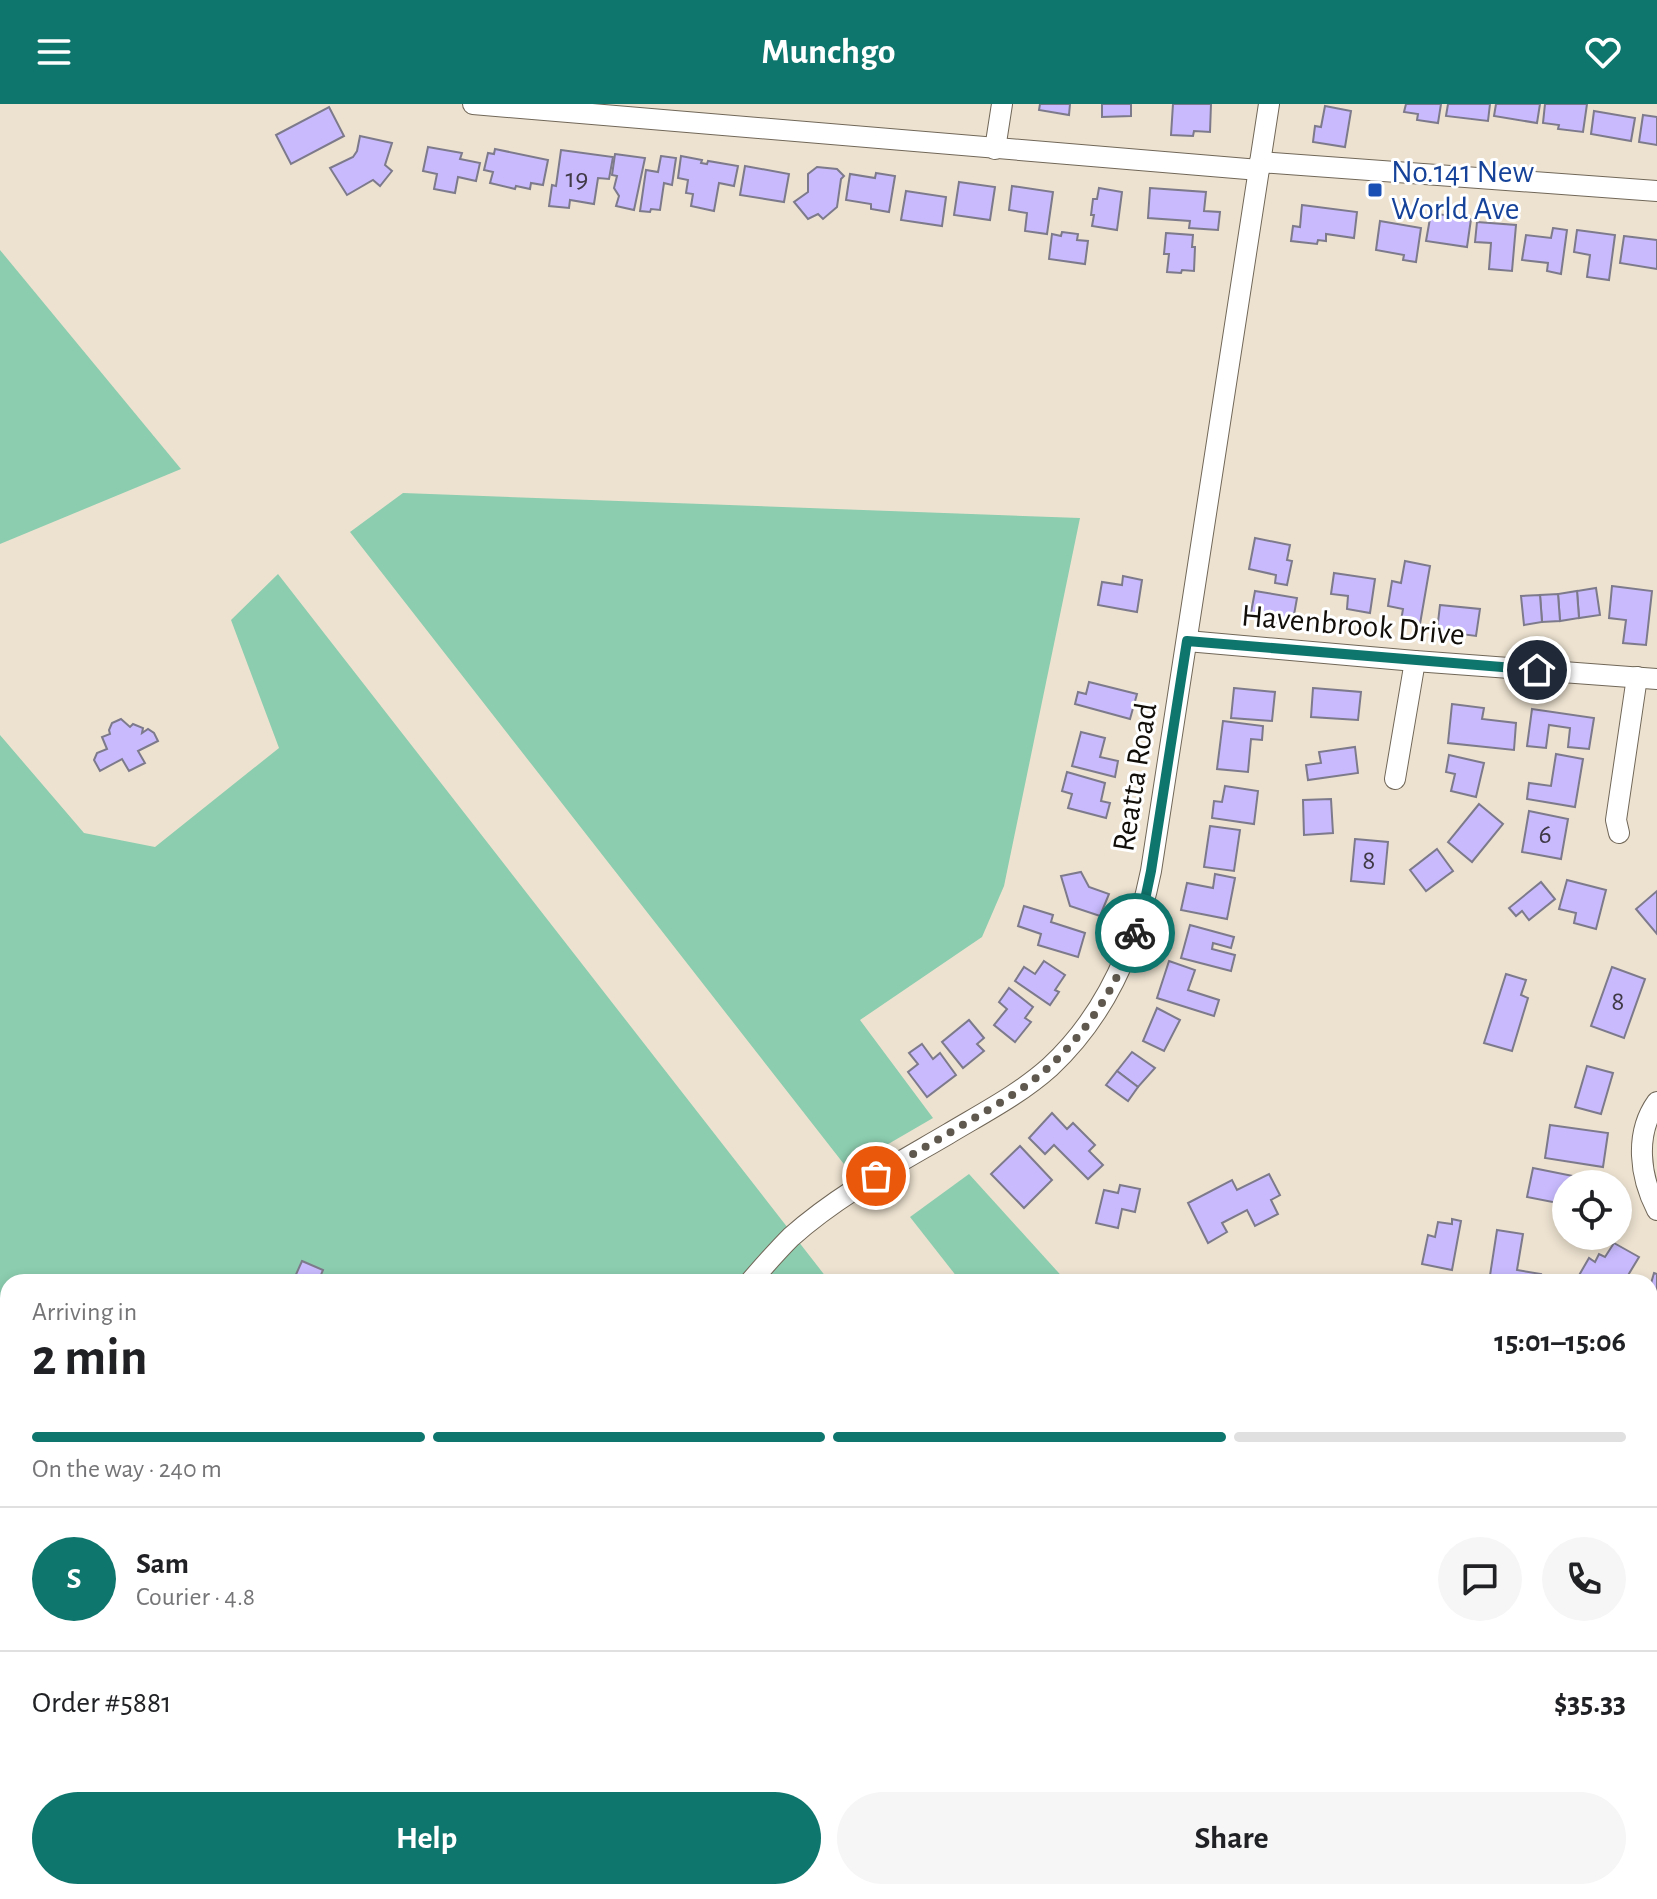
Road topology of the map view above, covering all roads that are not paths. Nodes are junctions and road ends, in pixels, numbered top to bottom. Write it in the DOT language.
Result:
graph roads {
  1 [pos="473,104"];
  2 [pos="1002,104"];
  3 [pos="1269,104"];
  4 [pos="662,112"];
  5 [pos="995,149"];
  6 [pos="1260,166"];
  7 [pos="1657,191"];
  8 [pos="1187,641"];
  9 [pos="1415,661"];
  10 [pos="1647,678"];
  11 [pos="1395,779"];
  12 [pos="1619,833"];
  13 [pos="1657,1102"];
  14 [pos="1657,1210"];
  15 [pos="757,1274"];
  1 -- 4 [label="street"];
  2 -- 5 [label="street"];
  3 -- 6 [label="street, Reatta Road"];
  4 -- 5 [label="street"];
  5 -- 6 [label="street"];
  6 -- 7 [label="street"];
  6 -- 8 [label="street, Reatta Road"];
  8 -- 9 [label="street, Havenbrook Drive"];
  8 -- 15 [label="street, Reatta Road"];
  9 -- 10 [label="street, Havenbrook Drive"];
  9 -- 11 [label="street"];
  10 -- 12 [label="street"];
  13 -- 14 [label="street"];
}
